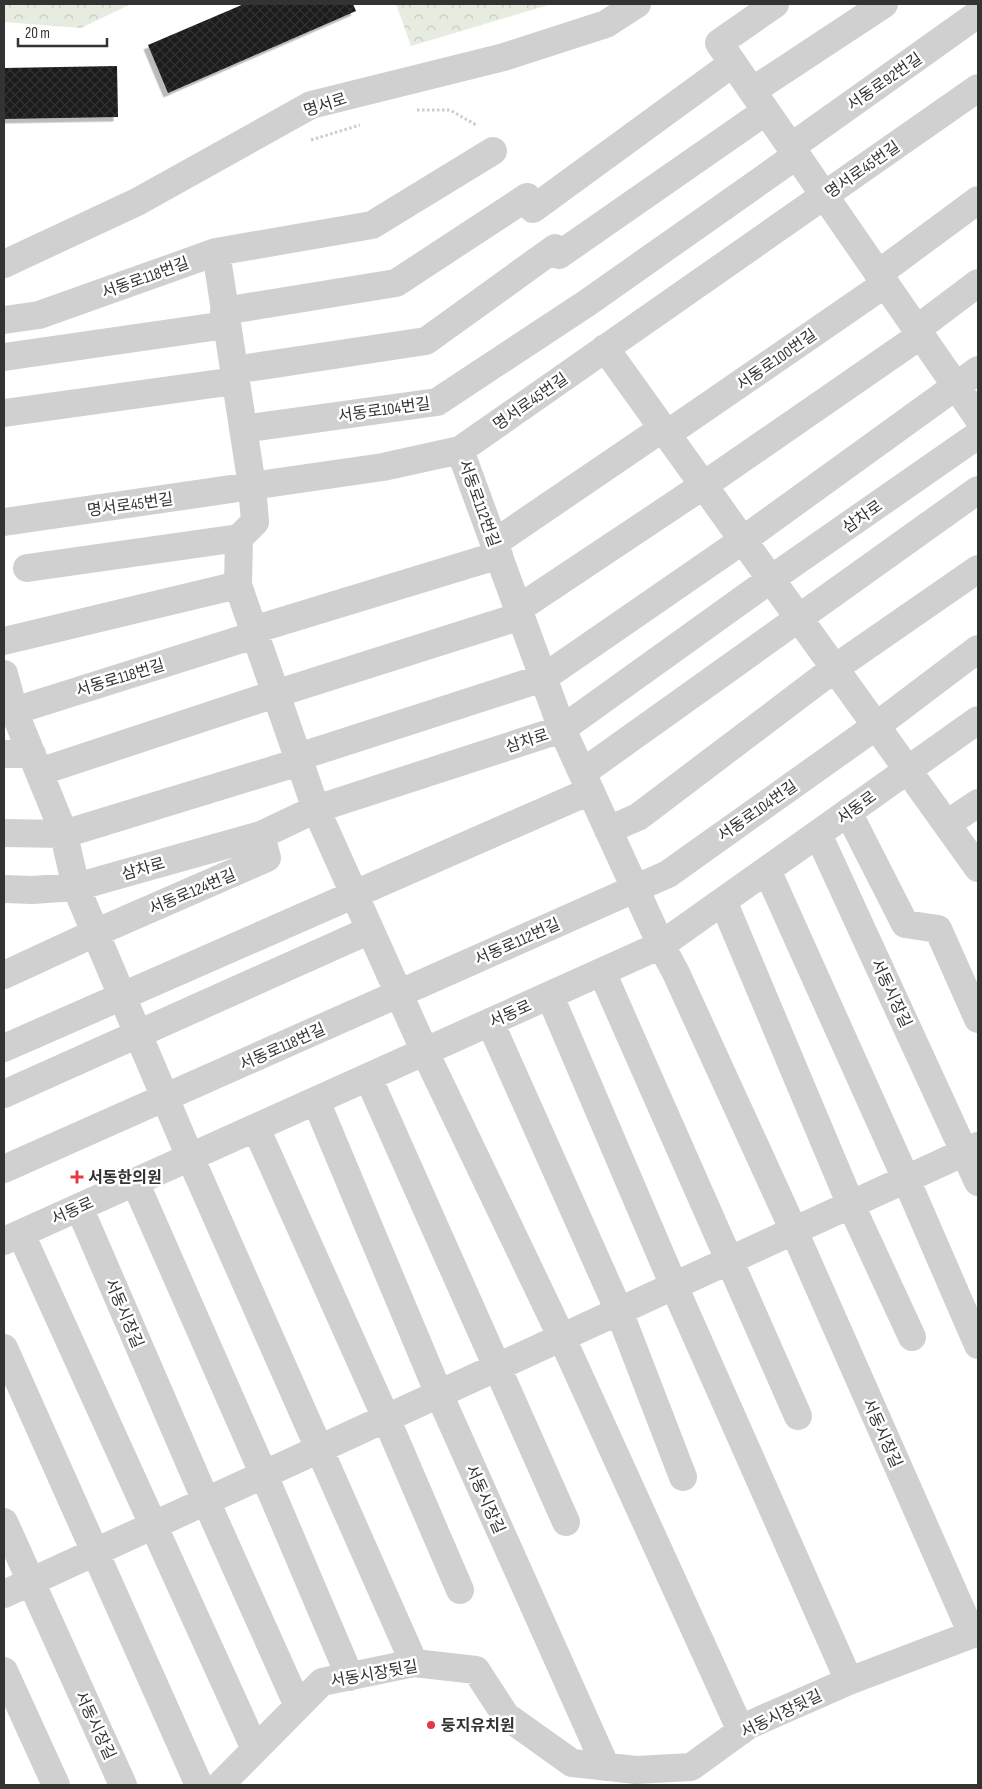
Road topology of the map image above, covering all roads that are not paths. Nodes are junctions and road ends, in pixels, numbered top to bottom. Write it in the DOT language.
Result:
graph roads {
  1 [pos="638,4"];
  2 [pos="775,4"];
  3 [pos="884,4"];
  4 [pos="978,14"];
  5 [pos="726,53"];
  6 [pos="978,88"];
  7 [pos="759,101"];
  8 [pos="493,151"];
  9 [pos="794,151"];
  10 [pos="824,195"];
  11 [pos="978,200"];
  12 [pos="216,252"];
  13 [pos="4,264"];
  14 [pos="882,279"];
  15 [pos="978,283"];
  16 [pos="225,318"];
  17 [pos="4,320"];
  18 [pos="919,332"];
  19 [pos="605,348"];
  20 [pos="4,357"];
  21 [pos="978,370"];
  22 [pos="235,376"];
  23 [pos="956,387"];
  24 [pos="4,414"];
  25 [pos="978,418"];
  26 [pos="243,429"];
  27 [pos="665,431"];
  28 [pos="978,435"];
  29 [pos="460,450"];
  30 [pos="252,486"];
  31 [pos="704,486"];
  32 [pos="978,490"];
  33 [pos="4,522"];
  34 [pos="239,538"];
  35 [pos="743,540"];
  36 [pos="496,549"];
  37 [pos="27,568"];
  38 [pos="978,569"];
  39 [pos="771,579"];
  40 [pos="238,585"];
  41 [pos="520,613"];
  42 [pos="799,618"];
  43 [pos="254,633"];
  44 [pos="4,641"];
  45 [pos="978,649"];
  46 [pos="835,668"];
  47 [pos="4,674"];
  48 [pos="543,678"];
  49 [pos="275,694"];
  50 [pos="14,711"];
  51 [pos="978,720"];
  52 [pos="876,726"];
  53 [pos="562,729"];
  54 [pos="4,754"];
  55 [pos="298,759"];
  56 [pos="35,763"];
  57 [pos="908,770"];
  58 [pos="586,782"];
  59 [pos="978,803"];
  60 [pos="316,809"];
  61 [pos="848,812"];
  62 [pos="947,824"];
  63 [pos="608,830"];
  64 [pos="4,833"];
  65 [pos="64,834"];
  66 [pos="818,834"];
  67 [pos="261,835"];
  68 [pos="978,868"];
  69 [pos="767,870"];
  70 [pos="76,887"];
  71 [pos="635,888"];
  72 [pos="4,889"];
  73 [pos="32,890"];
  74 [pos="354,894"];
  75 [pos="723,901"];
  76 [pos="4,903"];
  77 [pos="370,930"];
  78 [pos="95,933"];
  79 [pos="660,945"];
  80 [pos="602,972"];
  81 [pos="4,975"];
  82 [pos="399,994"];
  83 [pos="122,996"];
  84 [pos="550,996"];
  85 [pos="978,1019"];
  86 [pos="490,1022"];
  87 [pos="138,1033"];
  88 [pos="4,1048"];
  89 [pos="425,1052"];
  90 [pos="368,1077"];
  91 [pos="4,1094"];
  92 [pos="165,1098"];
  93 [pos="316,1101"];
  94 [pos="256,1128"];
  95 [pos="972,1149"];
  96 [pos="190,1157"];
  97 [pos="4,1169"];
  98 [pos="906,1179"];
  99 [pos="135,1182"];
  100 [pos="978,1182"];
  101 [pos="851,1205"];
  102 [pos="79,1207"];
  103 [pos="794,1231"];
  104 [pos="12,1238"];
  105 [pos="729,1261"];
  106 [pos="674,1286"];
  107 [pos="968,1291"];
  108 [pos="619,1312"];
  109 [pos="912,1337"];
  110 [pos="562,1338"];
  111 [pos="978,1345"];
  112 [pos="4,1348"];
  113 [pos="498,1367"];
  114 [pos="440,1394"];
  115 [pos="798,1416"];
  116 [pos="386,1418"];
  117 [pos="319,1449"];
  118 [pos="264,1475"];
  119 [pos="683,1477"];
  120 [pos="206,1501"];
  121 [pos="4,1522"];
  122 [pos="566,1522"];
  123 [pos="153,1526"];
  124 [pos="96,1552"];
  125 [pos="30,1582"];
  126 [pos="460,1590"];
  127 [pos="4,1594"];
  128 [pos="975,1633"];
  129 [pos="414,1663"];
  130 [pos="4,1671"];
  131 [pos="350,1677"];
  132 [pos="849,1681"];
  133 [pos="298,1706"];
  134 [pos="740,1731"];
  135 [pos="255,1749"];
  136 [pos="606,1767"];
  137 [pos="685,1776"];
  138 [pos="56,1785"];
  139 [pos="124,1785"];
  140 [pos="199,1785"];
  141 [pos="220,1785"];
  1 -- 13 [label="street, 명서로"];
  2 -- 5 [label="street"];
  3 -- 7 [label="street"];
  4 -- 9 [label="street, 서동로92번길"];
  5 -- 7 [label="street"];
  5 -- 16 [label="street"];
  6 -- 10 [label="street, 명서로45번길"];
  7 -- 9 [label="street"];
  7 -- 22 [label="street"];
  8 -- 12 [label="street"];
  9 -- 10 [label="street"];
  9 -- 26 [label="street, 서동로104번길"];
  10 -- 14 [label="street"];
  10 -- 19 [label="street, 명서로45번길"];
  11 -- 14 [label="street"];
  12 -- 16 [label="street"];
  12 -- 17 [label="street, 서동로118번길"];
  14 -- 18 [label="street"];
  14 -- 27 [label="street, 서동로100번길"];
  15 -- 18 [label="street"];
  16 -- 20 [label="street"];
  16 -- 22 [label="street"];
  18 -- 23 [label="street"];
  18 -- 31 [label="street"];
  19 -- 27 [label="street"];
  19 -- 29 [label="street, 명서로45번길"];
  21 -- 23 [label="street"];
  22 -- 24 [label="street"];
  22 -- 26 [label="street"];
  23 -- 25 [label="street"];
  23 -- 35 [label="street"];
  26 -- 30 [label="street"];
  27 -- 31 [label="street"];
  27 -- 36 [label="street"];
  28 -- 39 [label="street, 삼차로"];
  29 -- 30 [label="street, 명서로45번길"];
  29 -- 36 [label="street, 서동로112번길"];
  30 -- 33 [label="street, 명서로45번길"];
  30 -- 34 [label="street"];
  31 -- 35 [label="street"];
  31 -- 41 [label="street"];
  32 -- 42 [label="street"];
  34 -- 37 [label="street"];
  34 -- 40 [label="street"];
  35 -- 39 [label="street"];
  35 -- 48 [label="street"];
  36 -- 41 [label="street, 서동로112번길"];
  36 -- 43 [label="street, 서동로112번길"];
  38 -- 46 [label="street"];
  39 -- 42 [label="street"];
  39 -- 53 [label="street, 삼차로"];
  40 -- 43 [label="street"];
  40 -- 44 [label="street"];
  41 -- 48 [label="street, 서동로112번길"];
  41 -- 49 [label="street"];
  42 -- 46 [label="street"];
  42 -- 58 [label="street"];
  43 -- 49 [label="street"];
  43 -- 50 [label="street, 서동로118번길"];
  45 -- 52 [label="street"];
  46 -- 52 [label="street"];
  46 -- 63 [label="street"];
  47 -- 50 [label="street"];
  48 -- 53 [label="street, 서동로112번길"];
  48 -- 55 [label="street"];
  49 -- 55 [label="street"];
  49 -- 56 [label="street"];
  50 -- 56 [label="street"];
  51 -- 57 [label="street, 서동로"];
  52 -- 57 [label="street"];
  52 -- 71 [label="street, 서동로104번길"];
  53 -- 58 [label="street, 서동로112번길"];
  53 -- 60 [label="street, 삼차로"];
  54 -- 56 [label="street"];
  55 -- 60 [label="street"];
  55 -- 65 [label="street"];
  56 -- 65 [label="street"];
  57 -- 61 [label="street, 서동로"];
  57 -- 62 [label="street"];
  58 -- 63 [label="street, 서동로112번길"];
  58 -- 74 [label="street"];
  59 -- 62 [label="street"];
  60 -- 67 [label="street, 삼차로"];
  60 -- 74 [label="street"];
  61 -- 66 [label="street, 서동로"];
  61 -- 85 [label="street"];
  62 -- 68 [label="street"];
  63 -- 71 [label="street, 서동로112번길"];
  64 -- 65 [label="street"];
  65 -- 70 [label="street"];
  66 -- 69 [label="street, 서동로"];
  66 -- 95 [label="street, 서동시장길"];
  67 -- 70 [label="street, 삼차로"];
  67 -- 78 [label="street, 서동로124번길"];
  69 -- 75 [label="street, 서동로"];
  69 -- 98 [label="street"];
  70 -- 73 [label="street, 삼차로"];
  70 -- 78 [label="street"];
  71 -- 79 [label="street, 서동로112번길"];
  71 -- 82 [label="street, 서동로112번길"];
  72 -- 73 [label="street, 삼차로"];
  73 -- 76 [label="street"];
  74 -- 77 [label="street"];
  74 -- 83 [label="street"];
  75 -- 79 [label="street, 서동로"];
  75 -- 101 [label="street"];
  77 -- 82 [label="street"];
  77 -- 87 [label="street"];
  78 -- 81 [label="street, 서동로124번길"];
  78 -- 83 [label="street"];
  79 -- 80 [label="street, 서동로"];
  79 -- 103 [label="street, 서동시장길"];
  80 -- 84 [label="street, 서동로"];
  80 -- 105 [label="street"];
  82 -- 89 [label="street"];
  82 -- 92 [label="street, 서동로118번길"];
  83 -- 87 [label="street"];
  83 -- 88 [label="street"];
  84 -- 86 [label="street, 서동로"];
  84 -- 106 [label="street"];
  86 -- 89 [label="street, 서동로"];
  86 -- 108 [label="street"];
  87 -- 91 [label="street"];
  87 -- 92 [label="street"];
  89 -- 90 [label="street, 서동로"];
  89 -- 110 [label="street"];
  90 -- 93 [label="street, 서동로"];
  90 -- 113 [label="street"];
  92 -- 96 [label="street"];
  92 -- 97 [label="street"];
  93 -- 94 [label="street, 서동로"];
  93 -- 114 [label="street, 서동시장길"];
  94 -- 96 [label="street, 서동로"];
  94 -- 116 [label="street"];
  95 -- 98 [label="street"];
  95 -- 100 [label="street, 서동시장길"];
  96 -- 99 [label="street, 서동로"];
  96 -- 117 [label="street"];
  98 -- 101 [label="street"];
  98 -- 107 [label="street"];
  99 -- 102 [label="street, 서동로"];
  99 -- 118 [label="street"];
  101 -- 103 [label="street"];
  101 -- 109 [label="street"];
  102 -- 104 [label="street, 서동로"];
  102 -- 120 [label="street, 서동시장길"];
  103 -- 105 [label="street"];
  103 -- 128 [label="street, 서동시장길"];
  104 -- 123 [label="street"];
  105 -- 106 [label="street"];
  105 -- 115 [label="street"];
  106 -- 108 [label="street"];
  106 -- 132 [label="street"];
  107 -- 111 [label="street"];
  108 -- 110 [label="street"];
  108 -- 119 [label="street"];
  110 -- 113 [label="street"];
  110 -- 134 [label="street"];
  112 -- 124 [label="street"];
  113 -- 114 [label="street"];
  113 -- 122 [label="street"];
  114 -- 116 [label="street"];
  114 -- 136 [label="street, 서동시장길"];
  116 -- 117 [label="street"];
  116 -- 126 [label="street"];
  117 -- 118 [label="street"];
  117 -- 129 [label="street"];
  118 -- 120 [label="street"];
  118 -- 131 [label="street"];
  120 -- 123 [label="street"];
  120 -- 133 [label="street, 서동시장길"];
  121 -- 125 [label="street, 서동시장길"];
  123 -- 124 [label="street"];
  123 -- 135 [label="street"];
  124 -- 125 [label="street"];
  124 -- 140 [label="street"];
  125 -- 127 [label="street"];
  125 -- 139 [label="street, 서동시장길"];
  128 -- 132 [label="street, 서동시장뒷길"];
  129 -- 131 [label="street, 서동시장뒷길"];
  129 -- 136 [label="street, 서동시장뒷길"];
  130 -- 138 [label="street"];
  131 -- 133 [label="street, 서동시장뒷길"];
  132 -- 134 [label="street, 서동시장뒷길"];
  133 -- 135 [label="street, 서동시장뒷길"];
  134 -- 137 [label="street, 서동시장뒷길"];
  135 -- 141 [label="street, 서동시장뒷길"];
  136 -- 137 [label="street, 서동시장뒷길"];
}
